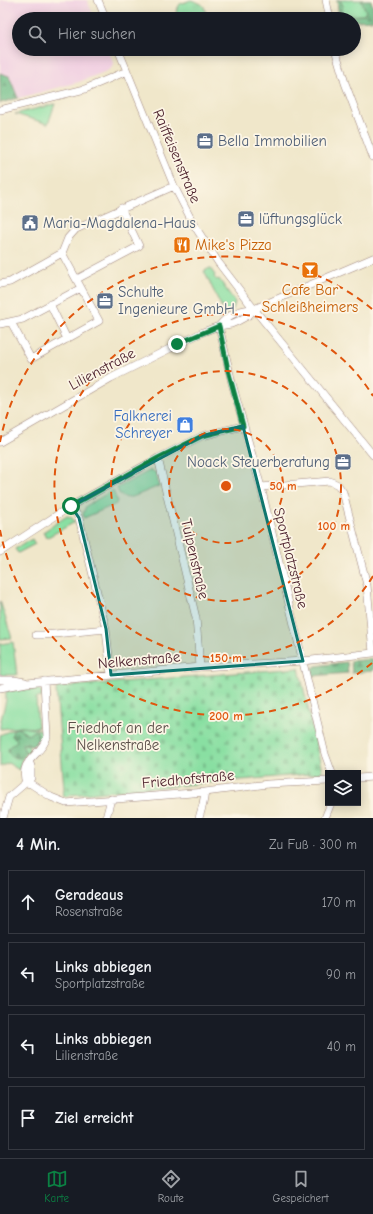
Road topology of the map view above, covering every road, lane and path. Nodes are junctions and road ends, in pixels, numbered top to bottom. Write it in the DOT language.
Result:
graph roads {
  1 [pos="98,0"];
  2 [pos="326,0"];
  3 [pos="103,12"];
  4 [pos="329,12"];
  5 [pos="121,56"];
  6 [pos="337,56"];
  7 [pos="127,71"];
  8 [pos="0,110"];
  9 [pos="373,157"];
  10 [pos="174,186"];
  11 [pos="121,208"];
  12 [pos="62,252"];
  13 [pos="373,258"];
  14 [pos="77,279"];
  15 [pos="0,284"];
  16 [pos="81,288"];
  17 [pos="50,304"];
  18 [pos="254,309"];
  19 [pos="11,322"];
  20 [pos="0,324"];
  21 [pos="219,326"];
  22 [pos="67,340"];
  23 [pos="243,426"];
  24 [pos="0,442"];
  25 [pos="373,455"];
  26 [pos="158,458"];
  27 [pos="261,487"];
  28 [pos="71,506"];
  29 [pos="0,552"];
  30 [pos="106,629"];
  31 [pos="36,635"];
  32 [pos="373,653"];
  33 [pos="303,661"];
  34 [pos="200,667"];
  35 [pos="111,675"];
  36 [pos="0,680"];
  37 [pos="44,681"];
  38 [pos="27,683"];
  39 [pos="0,688"];
  40 [pos="331,770"];
  41 [pos="373,777"];
  42 [pos="361,778"];
  43 [pos="325,781"];
  44 [pos="26,783"];
  45 [pos="205,792"];
  46 [pos="111,799"];
  47 [pos="329,806"];
  48 [pos="2,818"];
  49 [pos="106,818"];
  50 [pos="199,818"];
  51 [pos="325,818"];
  1 -- 3 [label="street"];
  2 -- 4 [label="street"];
  5 -- 7 [label="street, Raiffeisenstraße"];
  6 -- 9 [label="street"];
  7 -- 8 [label="street"];
  7 -- 10 [label="street, Raiffeisenstraße"];
  10 -- 11 [label="street"];
  10 -- 18 [label="street, Raiffeisenstraße"];
  11 -- 12 [label="street"];
  11 -- 14 [label="street"];
  12 -- 14 [label="street"];
  12 -- 15 [label="street"];
  13 -- 18 [label="street, Lilienstraße"];
  14 -- 16 [label="street"];
  16 -- 17 [label="street"];
  16 -- 22 [label="street"];
  17 -- 19 [label="street"];
  17 -- 22 [label="street"];
  18 -- 21 [label="street, Lilienstraße"];
  18 -- 25 [label="street, Raiffeisenstraße"];
  19 -- 20 [label="street"];
  19 -- 22 [label="street"];
  21 -- 23 [label="street, Sportplatzstraße"];
  21 -- 24 [label="street, Lilienstraße"];
  23 -- 26 [label="street"];
  23 -- 27 [label="street, Sportplatzstraße"];
  26 -- 28 [label="street"];
  26 -- 34 [label="street, Tulpenstraße"];
  27 -- 32 [label="street"];
  27 -- 33 [label="street, Sportplatzstraße"];
  28 -- 29 [label="street"];
  28 -- 30 [label="street"];
  30 -- 31 [label="street"];
  30 -- 35 [label="street"];
  32 -- 33 [label="street, Nelkenstraße"];
  33 -- 34 [label="street, Nelkenstraße"];
  33 -- 40 [label="street, Sportplatzstraße"];
  34 -- 35 [label="street, Nelkenstraße"];
  35 -- 37 [label="street, Nelkenstraße"];
  36 -- 38 [label="street, Nelkenstraße"];
  37 -- 38 [label="street, Nelkenstraße"];
  37 -- 44 [label="street"];
  38 -- 39 [label="street, Nelkenstraße"];
  41 -- 42 [label="street"];
  43 -- 45 [label="street, Friedhofstraße"];
  44 -- 46 [label="street, Friedhofstraße"];
  44 -- 48 [label="street"];
  45 -- 46 [label="street, Friedhofstraße"];
  45 -- 50 [label="street"];
  46 -- 49 [label="street"];
  47 -- 51 [label="street"];
}
